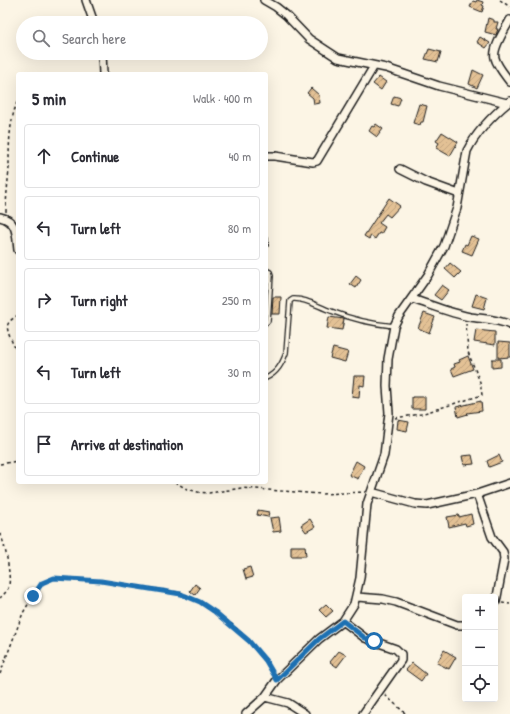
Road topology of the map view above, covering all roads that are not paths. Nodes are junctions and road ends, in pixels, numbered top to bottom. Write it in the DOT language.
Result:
graph roads {
  1 [pos="86,0"];
  2 [pos="264,0"];
  3 [pos="92,16"];
  4 [pos="510,20"];
  5 [pos="102,60"];
  6 [pos="374,66"];
  7 [pos="103,72"];
  8 [pos="510,82"];
  9 [pos="509,102"];
  10 [pos="268,156"];
  11 [pos="400,169"];
  12 [pos="460,194"];
  13 [pos="3,217"];
  14 [pos="16,232"];
  15 [pos="268,271"];
  16 [pos="412,299"];
  17 [pos="268,321"];
  18 [pos="510,325"];
  19 [pos="394,326"];
  20 [pos="268,377"];
  21 [pos="510,483"];
  22 [pos="370,492"];
  23 [pos="477,494"];
  24 [pos="498,594"];
  25 [pos="357,597"];
  26 [pos="343,621"];
  27 [pos="462,625"];
  28 [pos="265,697"];
  29 [pos="246,714"];
  30 [pos="305,714"];
  31 [pos="363,714"];
  1 -- 3 [label="street"];
  2 -- 6 [label="street"];
  4 -- 8 [label="street"];
  5 -- 7 [label="street"];
  6 -- 9 [label="street"];
  6 -- 10 [label="street"];
  9 -- 12 [label="street"];
  11 -- 12 [label="street"];
  12 -- 16 [label="street"];
  13 -- 14 [label="street"];
  15 -- 17 [label="lane"];
  16 -- 18 [label="street"];
  16 -- 19 [label="street"];
  19 -- 20 [label="lane"];
  19 -- 22 [label="street"];
  21 -- 23 [label="street"];
  22 -- 23 [label="street"];
  22 -- 25 [label="street"];
  23 -- 24 [label="street"];
  25 -- 26 [label="street"];
  25 -- 27 [label="street"];
  26 -- 28 [label="street"];
  26 -- 31 [label="street"];
  28 -- 29 [label="street"];
  28 -- 30 [label="street"];
}
